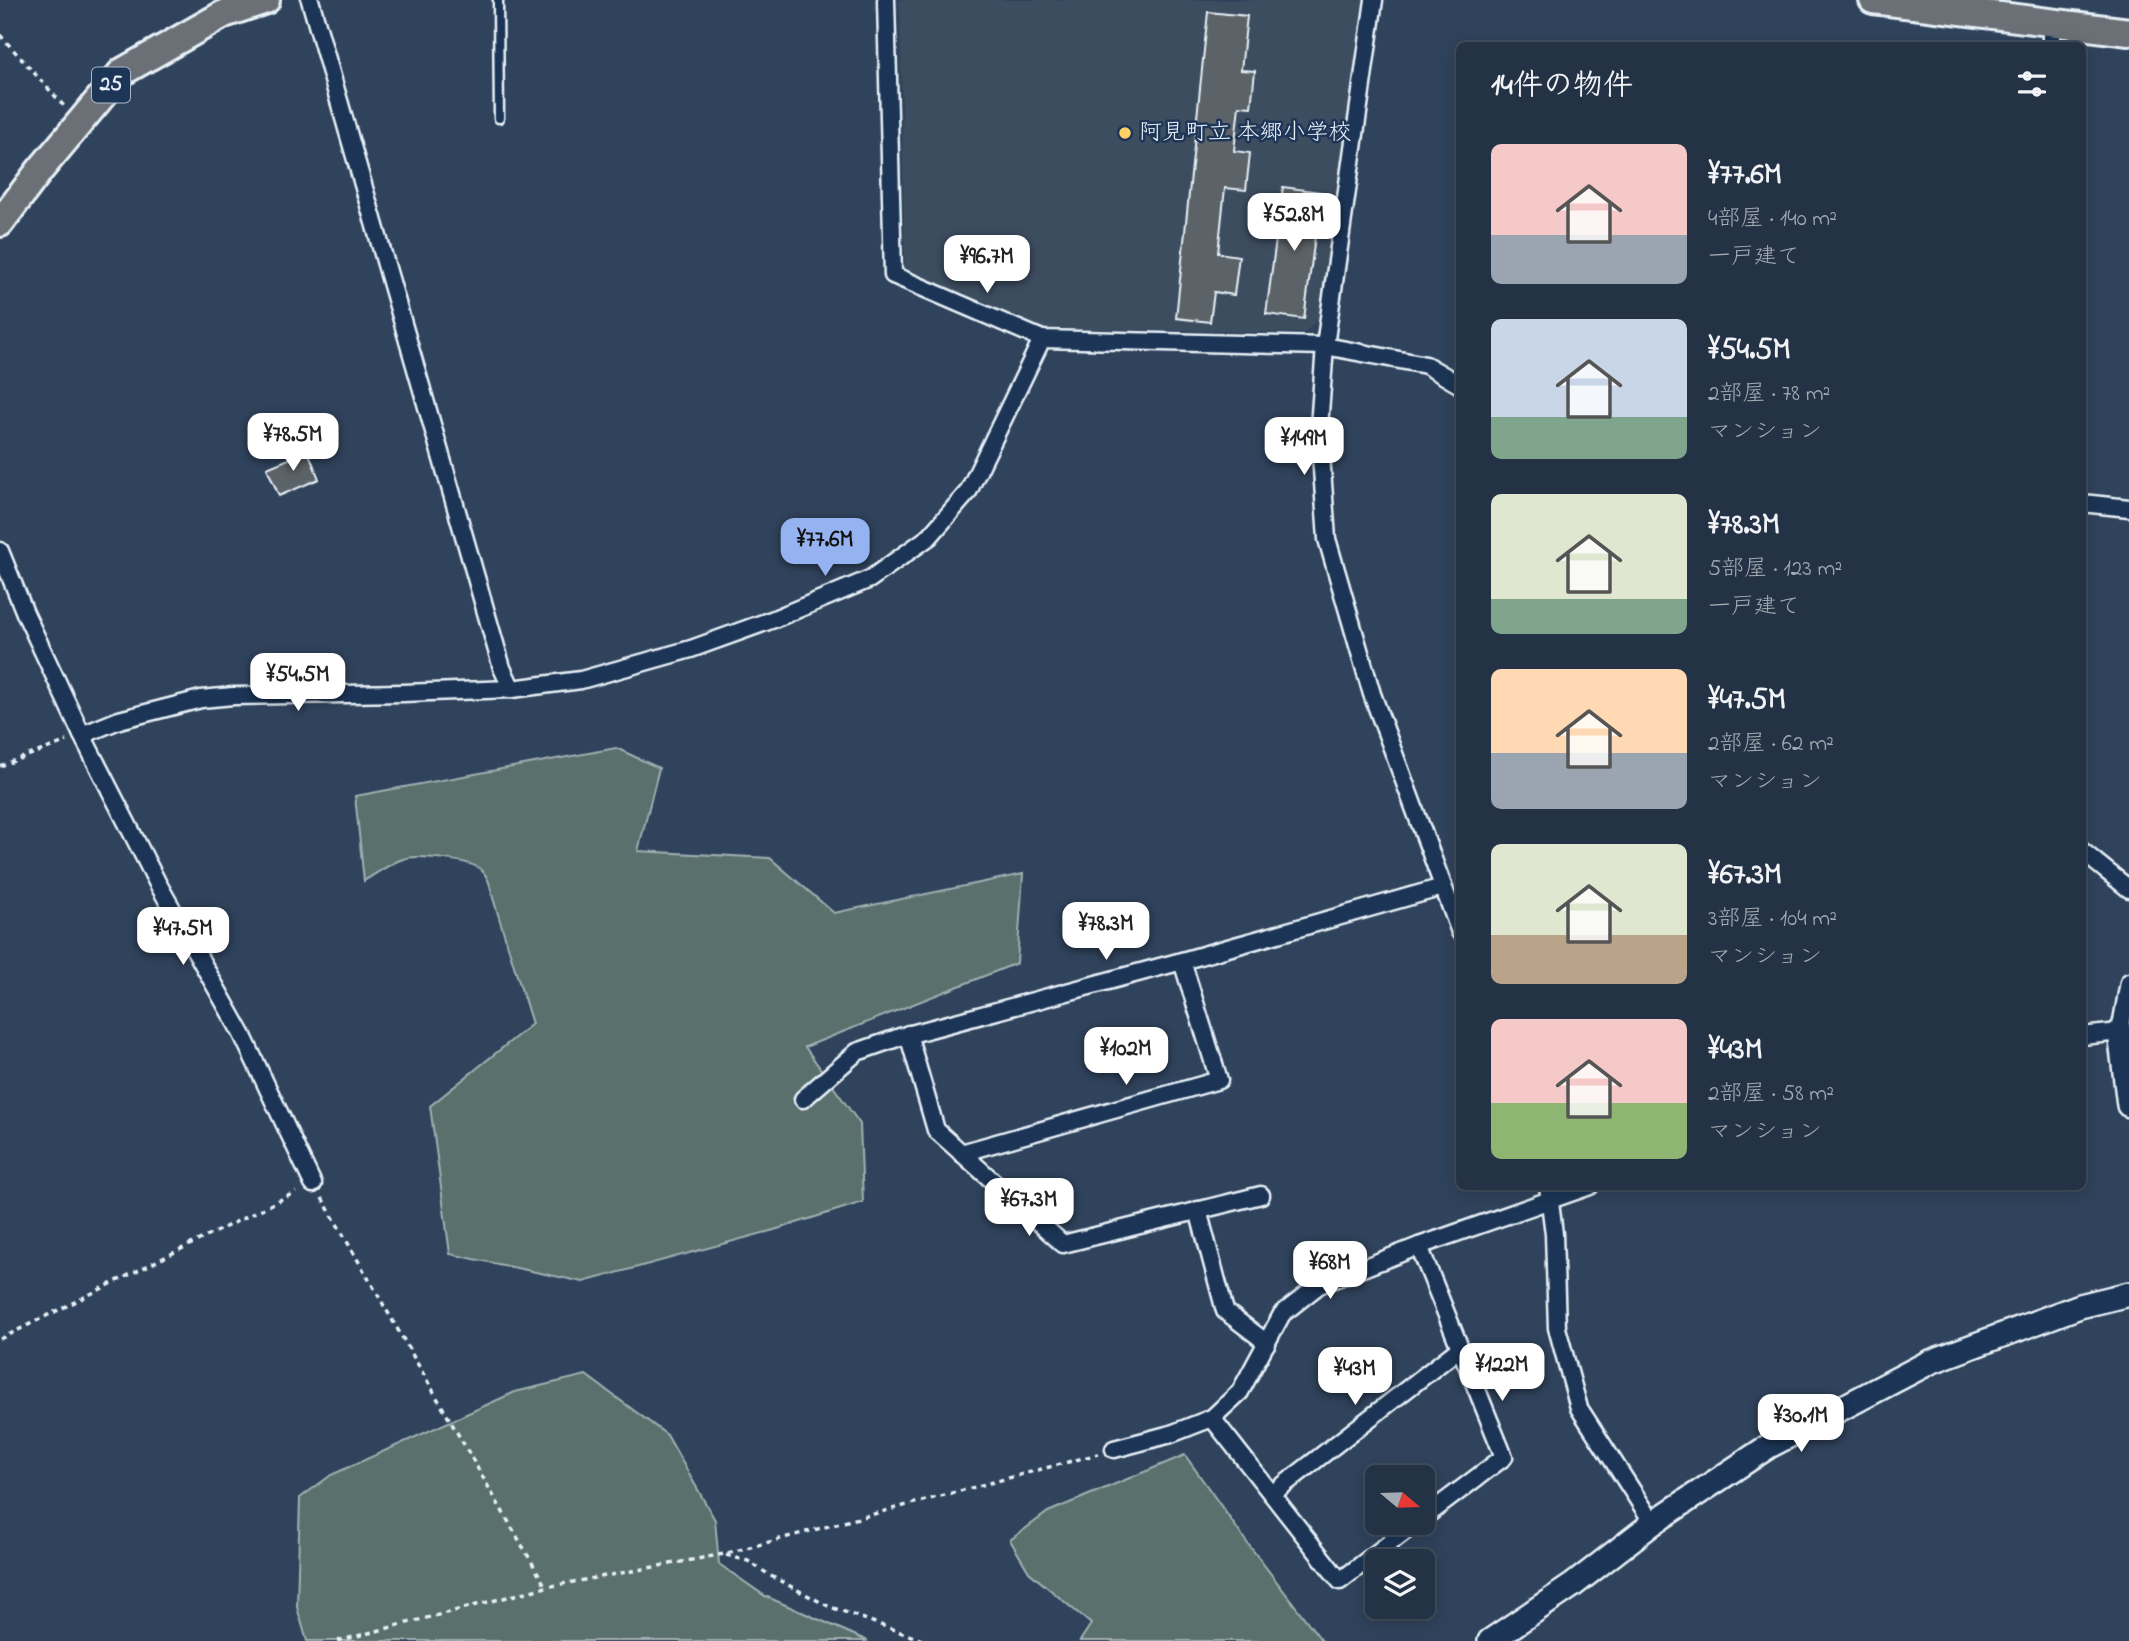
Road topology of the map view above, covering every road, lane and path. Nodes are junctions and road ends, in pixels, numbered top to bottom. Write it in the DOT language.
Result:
graph roads {
  1 [pos="266,0"];
  2 [pos="310,0"];
  3 [pos="498,0"];
  4 [pos="886,0"];
  5 [pos="1374,0"];
  6 [pos="1873,0"];
  7 [pos="2129,32"];
  8 [pos="2051,34"];
  9 [pos="0,35"];
  10 [pos="499,118"];
  11 [pos="79,123"];
  12 [pos="0,223"];
  13 [pos="1042,339"];
  14 [pos="1325,346"];
  15 [pos="1456,383"];
  16 [pos="2086,503"];
  17 [pos="2129,508"];
  18 [pos="0,551"];
  19 [pos="512,689"];
  20 [pos="82,735"];
  21 [pos="0,766"];
  22 [pos="2086,854"];
  23 [pos="1443,887"];
  24 [pos="2129,889"];
  25 [pos="1456,921"];
  26 [pos="1182,961"];
  27 [pos="2129,982"];
  28 [pos="2120,1032"];
  29 [pos="908,1034"];
  30 [pos="2086,1036"];
  31 [pos="803,1099"];
  32 [pos="2129,1105"];
  33 [pos="961,1153"];
  34 [pos="313,1184"];
  35 [pos="1570,1190"];
  36 [pos="1549,1194"];
  37 [pos="1261,1195"];
  38 [pos="1198,1210"];
  39 [pos="1419,1246"];
  40 [pos="2129,1294"];
  41 [pos="0,1339"];
  42 [pos="1266,1343"];
  43 [pos="1460,1348"];
  44 [pos="1212,1418"];
  45 [pos="1114,1449"];
  46 [pos="1272,1494"];
  47 [pos="1435,1509"];
  48 [pos="1653,1523"];
  49 [pos="1400,1535"];
  50 [pos="724,1554"];
  51 [pos="546,1587"];
  52 [pos="338,1641"];
  53 [pos="925,1641"];
  54 [pos="1490,1641"];
  1 -- 11 [label="main road, 25"];
  2 -- 19 [label="street"];
  3 -- 10 [label="lane"];
  4 -- 13 [label="street"];
  5 -- 14 [label="street"];
  6 -- 8 [label="main road"];
  7 -- 8 [label="main road"];
  9 -- 11 [label="path"];
  11 -- 12 [label="main road, 25"];
  13 -- 14 [label="street"];
  13 -- 19 [label="street"];
  14 -- 15 [label="street"];
  14 -- 23 [label="street"];
  16 -- 17 [label="street"];
  18 -- 20 [label="street"];
  19 -- 20 [label="street"];
  20 -- 21 [label="path"];
  20 -- 34 [label="street"];
  22 -- 24 [label="street"];
  23 -- 25 [label="street"];
  23 -- 26 [label="street"];
  26 -- 29 [label="street"];
  26 -- 33 [label="street"];
  27 -- 28 [label="street"];
  28 -- 30 [label="street"];
  28 -- 32 [label="street"];
  29 -- 31 [label="street"];
  29 -- 33 [label="street"];
  33 -- 38 [label="street"];
  34 -- 41 [label="path"];
  34 -- 51 [label="path"];
  35 -- 36 [label="street"];
  36 -- 39 [label="street"];
  36 -- 48 [label="street"];
  37 -- 38 [label="street"];
  38 -- 42 [label="street"];
  39 -- 42 [label="street"];
  39 -- 43 [label="street"];
  40 -- 48 [label="street"];
  42 -- 44 [label="street"];
  43 -- 46 [label="street"];
  43 -- 47 [label="street"];
  44 -- 45 [label="street"];
  44 -- 46 [label="street"];
  45 -- 50 [label="path"];
  46 -- 49 [label="street"];
  48 -- 54 [label="street"];
  50 -- 51 [label="path"];
  50 -- 53 [label="path"];
  51 -- 52 [label="path"];
}
